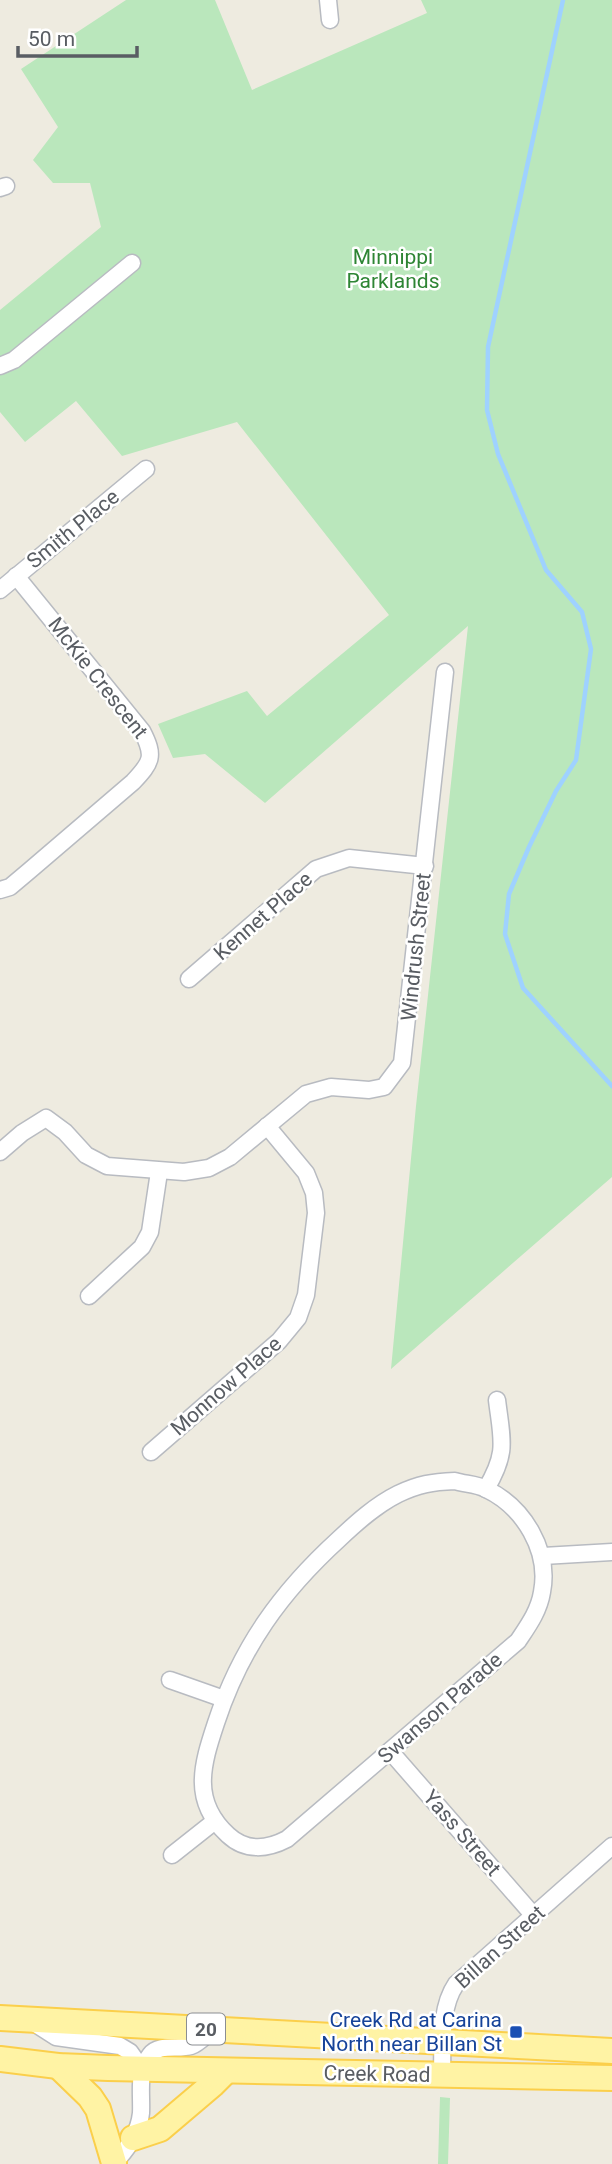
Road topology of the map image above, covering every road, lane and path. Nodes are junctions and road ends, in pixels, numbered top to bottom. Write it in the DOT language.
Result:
graph roads {
  1 [pos="328,0"];
  2 [pos="330,20"];
  3 [pos="132,262"];
  4 [pos="0,366"];
  5 [pos="146,469"];
  6 [pos="16,576"];
  7 [pos="0,590"];
  8 [pos="444,672"];
  9 [pos="425,866"];
  10 [pos="0,890"];
  11 [pos="189,979"];
  12 [pos="267,1126"];
  13 [pos="0,1152"];
  14 [pos="159,1172"];
  15 [pos="89,1296"];
  16 [pos="496,1401"];
  17 [pos="151,1452"];
  18 [pos="486,1489"];
  19 [pos="612,1552"];
  20 [pos="543,1556"];
  21 [pos="170,1680"];
  22 [pos="224,1699"];
  23 [pos="390,1751"];
  24 [pos="215,1821"];
  25 [pos="612,1846"];
  26 [pos="172,1855"];
  27 [pos="534,1916"];
  28 [pos="0,2018"];
  29 [pos="29,2020"];
  30 [pos="212,2030"];
  31 [pos="443,2043"];
  32 [pos="612,2051"];
  33 [pos="0,2059"];
  34 [pos="58,2066"];
  35 [pos="142,2069"];
  36 [pos="226,2071"];
  37 [pos="442,2075"];
  38 [pos="612,2078"];
  39 [pos="133,2138"];
  40 [pos="113,2164"];
  1 -- 2 [label="street"];
  3 -- 4 [label="street"];
  5 -- 6 [label="street, Smith Place"];
  6 -- 7 [label="street, Smith Place"];
  6 -- 10 [label="street, McKie Crescent"];
  8 -- 9 [label="street, Windrush Street"];
  9 -- 11 [label="street, Kennet Place"];
  9 -- 12 [label="street, Windrush Street"];
  12 -- 14 [label="street, Windrush Street"];
  12 -- 17 [label="street, Monnow Place"];
  13 -- 14 [label="street, Windrush Street"];
  14 -- 15 [label="street"];
  16 -- 18 [label="street"];
  18 -- 20 [label="street, Swanson Parade"];
  18 -- 22 [label="street, Swanson Parade"];
  19 -- 20 [label="street"];
  20 -- 23 [label="street, Swanson Parade"];
  21 -- 22 [label="street"];
  22 -- 24 [label="street, Swanson Parade"];
  23 -- 24 [label="street, Swanson Parade"];
  23 -- 27 [label="street, Yass Street"];
  24 -- 26 [label="street"];
  25 -- 27 [label="street, Billan Street"];
  27 -- 31 [label="street, Billan Street"];
  28 -- 29 [label="main road, Creek Road / 20"];
  29 -- 30 [label="main road, Creek Road / 20"];
  29 -- 35 [label="street, Creek Road"];
  30 -- 31 [label="main road, Creek Road / 20"];
  30 -- 35 [label="street"];
  31 -- 32 [label="main road, Creek Road / 20"];
  31 -- 37 [label="street, Billan Street"];
  33 -- 34 [label="main road, Creek Road / 20"];
  34 -- 35 [label="main road, Creek Road / 20"];
  34 -- 40 [label="main road"];
  35 -- 36 [label="main road, Creek Road / 20"];
  35 -- 39 [label="street"];
  36 -- 37 [label="main road, Creek Road / 20"];
  36 -- 39 [label="main road"];
  37 -- 38 [label="main road, Creek Road / 20"];
  39 -- 40 [label="street"];
}
